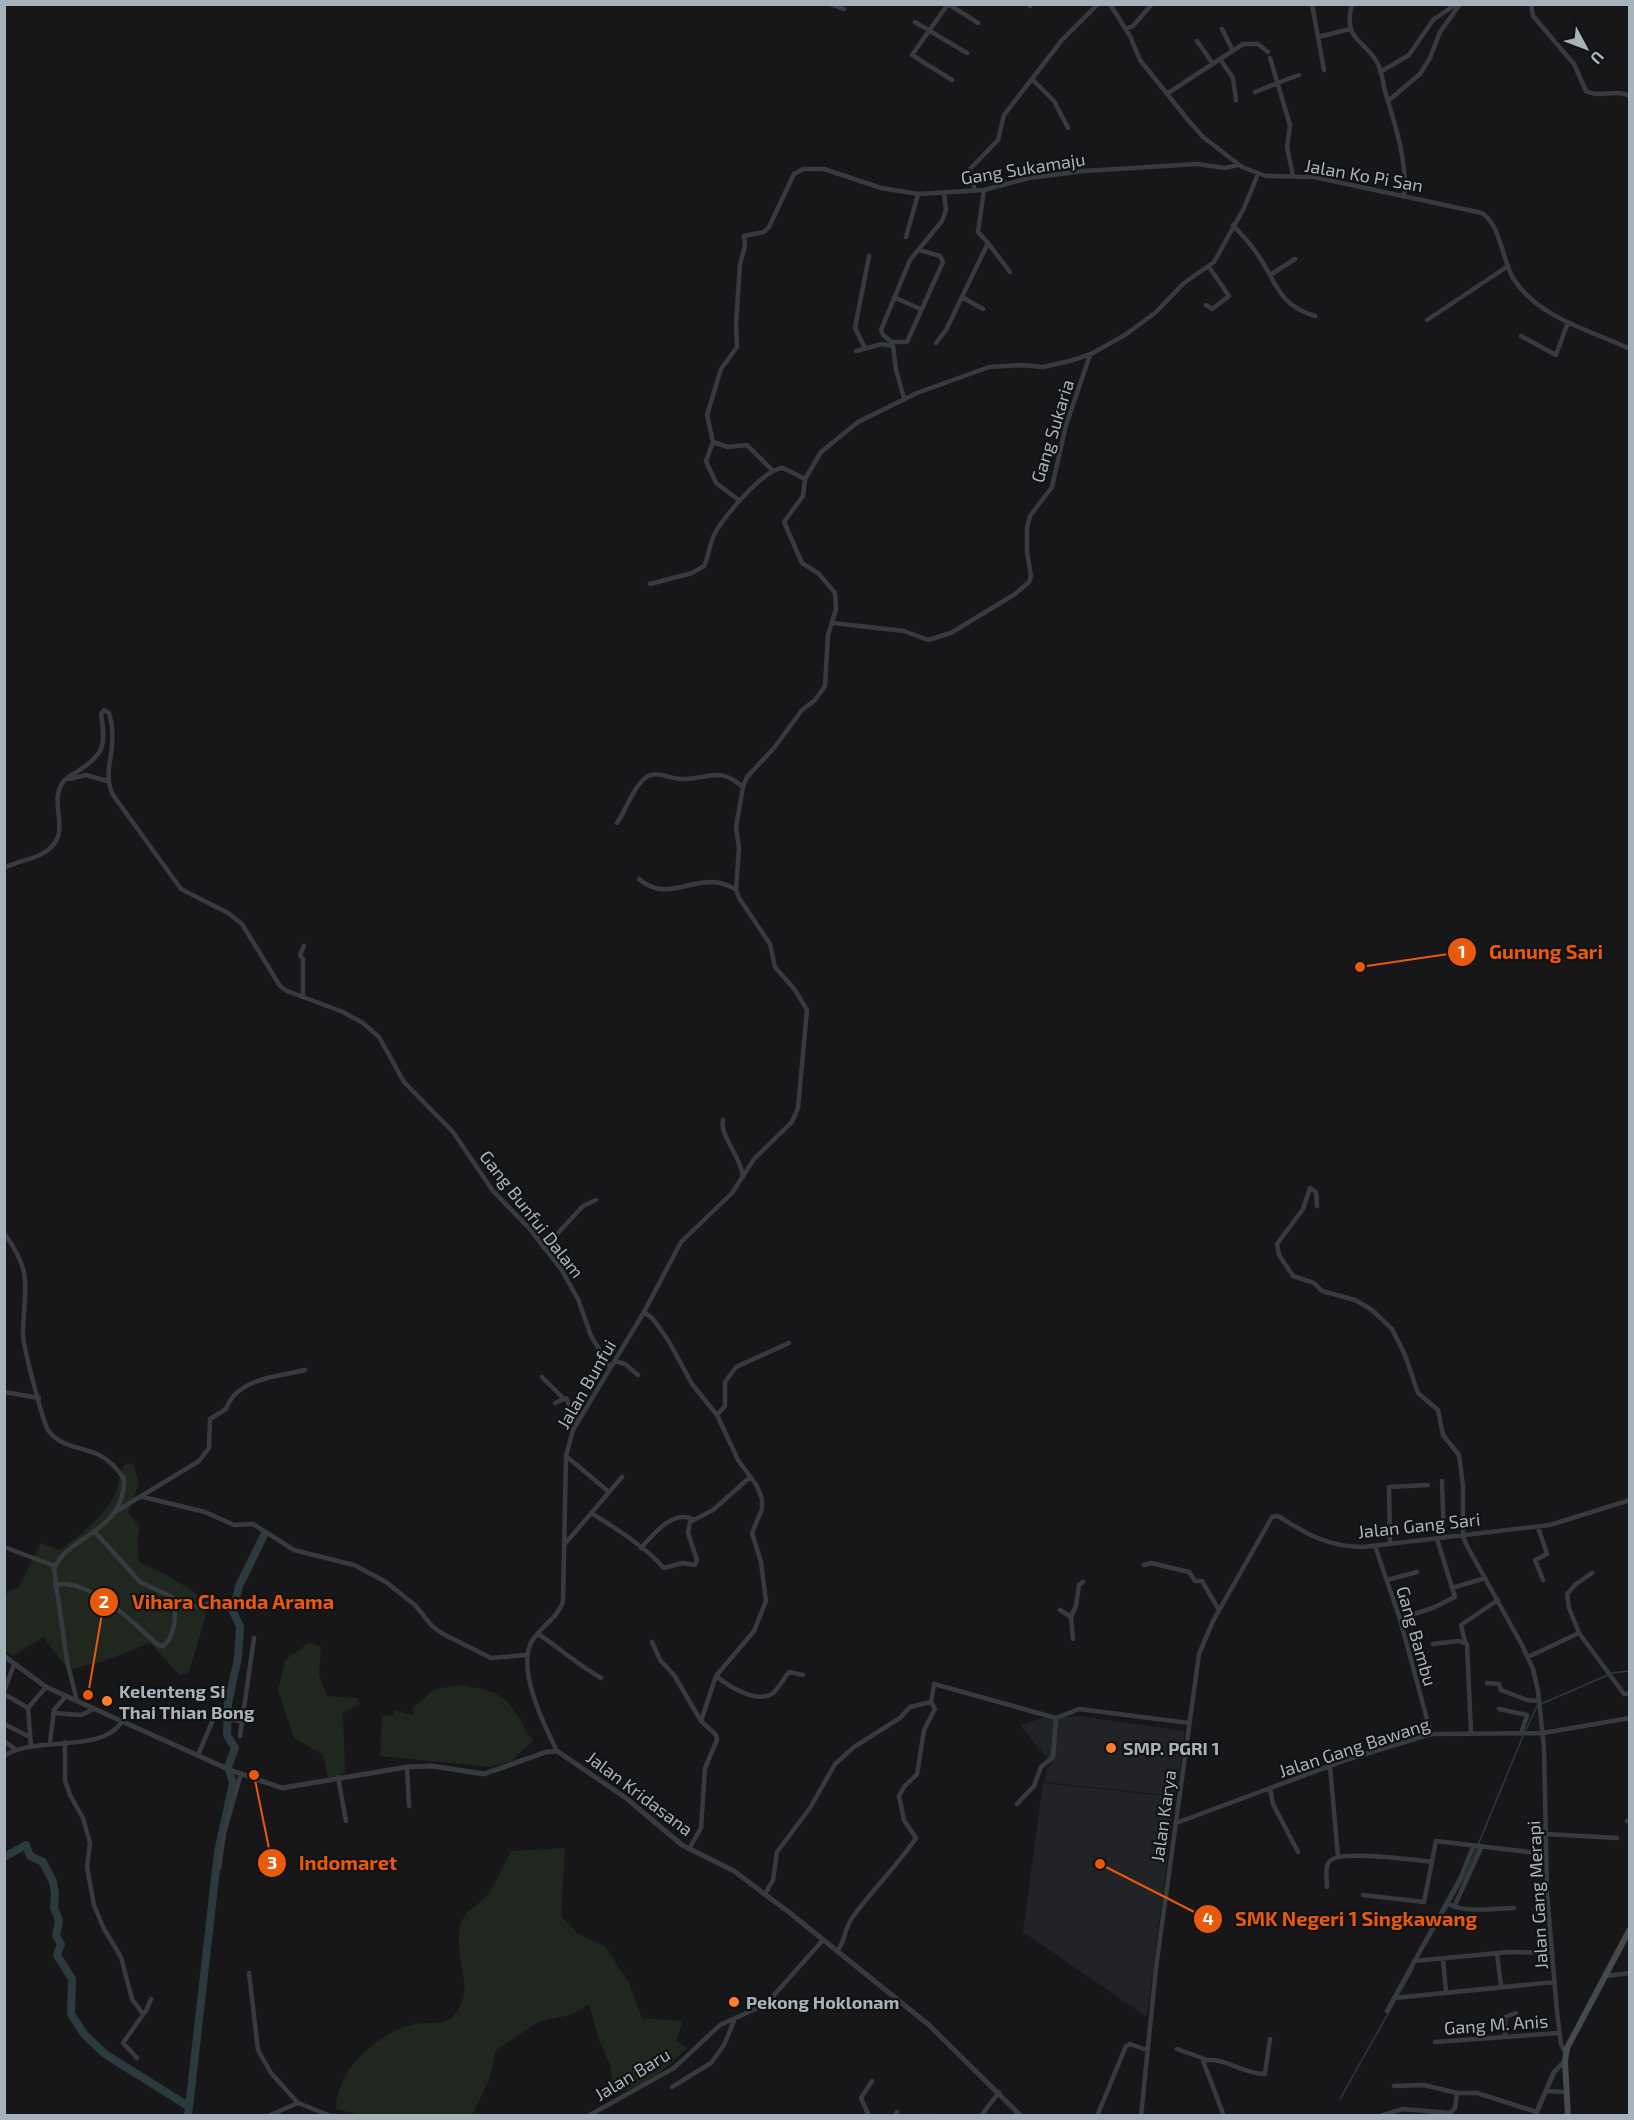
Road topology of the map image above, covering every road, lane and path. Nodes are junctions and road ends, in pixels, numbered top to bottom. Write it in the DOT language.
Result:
graph roads {
  1 [pos="830,4"];
  2 [pos="948,4"];
  3 [pos="1098,4"];
  4 [pos="1110,4"];
  5 [pos="1152,4"];
  6 [pos="1312,4"];
  7 [pos="1352,4"];
  8 [pos="1458,4"];
  9 [pos="1531,4"];
  10 [pos="844,9"];
  11 [pos="915,22"];
  12 [pos="978,23"];
  13 [pos="1126,29"];
  14 [pos="1222,29"];
  15 [pos="1350,29"];
  16 [pos="929,30"];
  17 [pos="1318,37"];
  18 [pos="1197,41"];
  19 [pos="1233,51"];
  20 [pos="1268,52"];
  21 [pos="967,53"];
  22 [pos="1270,58"];
  23 [pos="1220,59"];
  24 [pos="1213,64"];
  25 [pos="1324,70"];
  26 [pos="1380,72"];
  27 [pos="1299,75"];
  28 [pos="952,80"];
  29 [pos="1033,80"];
  30 [pos="1277,83"];
  31 [pos="1629,88"];
  32 [pos="1255,92"];
  33 [pos="1168,93"];
  34 [pos="1629,95"];
  35 [pos="1236,100"];
  36 [pos="1388,101"];
  37 [pos="1068,128"];
  38 [pos="1239,165"];
  39 [pos="1258,174"];
  40 [pos="1293,176"];
  41 [pos="984,190"];
  42 [pos="975,191"];
  43 [pos="944,193"];
  44 [pos="918,194"];
  45 [pos="1404,197"];
  46 [pos="1233,225"];
  47 [pos="906,237"];
  48 [pos="988,243"];
  49 [pos="920,250"];
  50 [pos="869,256"];
  51 [pos="1295,259"];
  52 [pos="1508,266"];
  53 [pos="1209,267"];
  54 [pos="1010,272"];
  55 [pos="1270,275"];
  56 [pos="894,297"];
  57 [pos="962,297"];
  58 [pos="1206,305"];
  59 [pos="920,309"];
  60 [pos="983,309"];
  61 [pos="1315,316"];
  62 [pos="1427,320"];
  63 [pos="1568,322"];
  64 [pos="1521,336"];
  65 [pos="936,343"];
  66 [pos="893,344"];
  67 [pos="865,348"];
  68 [pos="1629,349"];
  69 [pos="856,351"];
  70 [pos="1090,355"];
  71 [pos="904,398"];
  72 [pos="713,442"];
  73 [pos="773,471"];
  74 [pos="805,479"];
  75 [pos="740,501"];
  76 [pos="650,584"];
  77 [pos="833,622"];
  78 [pos="63,781"];
  79 [pos="107,781"];
  80 [pos="743,787"];
  81 [pos="617,823"];
  82 [pos="4,868"];
  83 [pos="639,879"];
  84 [pos="736,890"];
  85 [pos="304,946"];
  86 [pos="303,997"];
  87 [pos="723,1120"];
  88 [pos="743,1177"];
  89 [pos="596,1200"];
  90 [pos="1317,1206"];
  91 [pos="4,1233"];
  92 [pos="544,1248"];
  93 [pos="644,1312"];
  94 [pos="789,1343"];
  95 [pos="615,1361"];
  96 [pos="610,1367"];
  97 [pos="305,1370"];
  98 [pos="638,1375"];
  99 [pos="542,1377"];
  100 [pos="4,1392"];
  101 [pos="39,1398"];
  102 [pos="563,1398"];
  103 [pos="555,1403"];
  104 [pos="717,1415"];
  105 [pos="577,1422"];
  106 [pos="566,1456"];
  107 [pos="622,1477"];
  108 [pos="749,1478"];
  109 [pos="1442,1481"];
  110 [pos="1428,1485"];
  111 [pos="609,1492"];
  112 [pos="143,1497"];
  113 [pos="1629,1500"];
  114 [pos="115,1512"];
  115 [pos="591,1513"];
  116 [pos="692,1519"];
  117 [pos="1538,1527"];
  118 [pos="95,1532"];
  119 [pos="1463,1536"];
  120 [pos="1444,1538"];
  121 [pos="1437,1539"];
  122 [pos="1390,1543"];
  123 [pos="564,1545"];
  124 [pos="1376,1546"];
  125 [pos="4,1547"];
  126 [pos="641,1548"];
  127 [pos="1144,1565"];
  128 [pos="55,1566"];
  129 [pos="1244,1567"];
  130 [pos="1416,1572"];
  131 [pos="1592,1573"];
  132 [pos="1485,1578"];
  133 [pos="1387,1580"];
  134 [pos="1543,1580"];
  135 [pos="1083,1582"];
  136 [pos="55,1585"];
  137 [pos="1452,1588"];
  138 [pos="212,1600"];
  139 [pos="1498,1600"];
  140 [pos="174,1601"];
  141 [pos="1060,1610"];
  142 [pos="1219,1610"];
  143 [pos="1071,1617"];
  144 [pos="1400,1618"];
  145 [pos="1579,1633"];
  146 [pos="538,1634"];
  147 [pos="255,1638"];
  148 [pos="1073,1639"];
  149 [pos="652,1642"];
  150 [pos="1465,1642"];
  151 [pos="1433,1644"];
  152 [pos="527,1655"];
  153 [pos="5,1657"];
  154 [pos="1528,1657"];
  155 [pos="15,1665"];
  156 [pos="803,1675"];
  157 [pos="716,1676"];
  158 [pos="601,1678"];
  159 [pos="1487,1683"];
  160 [pos="46,1687"];
  161 [pos="4,1693"];
  162 [pos="1629,1694"];
  163 [pos="66,1696"];
  164 [pos="77,1701"];
  165 [pos="931,1702"];
  166 [pos="1539,1702"];
  167 [pos="28,1708"];
  168 [pos="93,1709"];
  169 [pos="1499,1709"];
  170 [pos="53,1713"];
  171 [pos="1056,1718"];
  172 [pos="1629,1718"];
  173 [pos="122,1721"];
  174 [pos="701,1721"];
  175 [pos="243,1722"];
  176 [pos="1189,1723"];
  177 [pos="4,1724"];
  178 [pos="1471,1733"];
  179 [pos="1543,1733"];
  180 [pos="1431,1734"];
  181 [pos="1523,1734"];
  182 [pos="240,1736"];
  183 [pos="30,1737"];
  184 [pos="4,1741"];
  185 [pos="65,1742"];
  186 [pos="50,1743"];
  187 [pos="31,1746"];
  188 [pos="15,1749"];
  189 [pos="557,1751"];
  190 [pos="198,1755"];
  191 [pos="4,1756"];
  192 [pos="1330,1766"];
  193 [pos="407,1767"];
  194 [pos="241,1774"];
  195 [pos="338,1777"];
  196 [pos="1270,1788"];
  197 [pos="1017,1804"];
  198 [pos="409,1806"];
  199 [pos="346,1821"];
  200 [pos="1176,1823"];
  201 [pos="1546,1834"];
  202 [pos="1617,1838"];
  203 [pos="1477,1847"];
  204 [pos="689,1850"];
  205 [pos="1298,1852"];
  206 [pos="1546,1854"];
  207 [pos="1338,1857"];
  208 [pos="1432,1862"];
  209 [pos="219,1868"];
  210 [pos="1327,1887"];
  211 [pos="765,1894"];
  212 [pos="1363,1895"];
  213 [pos="1450,1905"];
  214 [pos="1514,1908"];
  215 [pos="1629,1929"];
  216 [pos="823,1940"];
  217 [pos="837,1951"];
  218 [pos="1553,1953"];
  219 [pos="1497,1954"];
  220 [pos="1443,1960"];
  221 [pos="1416,1961"];
  222 [pos="249,1973"];
  223 [pos="1629,1973"];
  224 [pos="1603,1976"];
  225 [pos="1555,1982"];
  226 [pos="1501,1985"];
  227 [pos="1446,1991"];
  228 [pos="1397,1998"];
  229 [pos="151,1999"];
  230 [pos="1387,2011"];
  231 [pos="1515,2013"];
  232 [pos="143,2014"];
  233 [pos="735,2018"];
  234 [pos="1559,2033"];
  235 [pos="1505,2037"];
  236 [pos="1270,2039"];
  237 [pos="1435,2042"];
  238 [pos="1177,2049"];
  239 [pos="1147,2050"];
  240 [pos="1565,2057"];
  241 [pos="137,2058"];
  242 [pos="1206,2059"];
  243 [pos="872,2081"];
  244 [pos="1394,2086"];
  245 [pos="672,2087"];
  246 [pos="1546,2091"];
  247 [pos="999,2092"];
  248 [pos="1565,2092"];
  249 [pos="1457,2093"];
  250 [pos="298,2103"];
  251 [pos="1536,2114"];
  252 [pos="268,2115"];
  253 [pos="331,2115"];
  254 [pos="588,2115"];
  255 [pos="869,2115"];
  256 [pos="926,2115"];
  257 [pos="933,2115"];
  258 [pos="981,2115"];
  259 [pos="1022,2115"];
  260 [pos="1097,2115"];
  261 [pos="1140,2115"];
  262 [pos="1224,2115"];
  263 [pos="1381,2115"];
  264 [pos="1568,2115"];
  1 -- 10 [label="street"];
  2 -- 12 [label="street"];
  2 -- 16 [label="street"];
  3 -- 29 [label="street"];
  4 -- 13 [label="street, Jalan Ko Pi San"];
  5 -- 13 [label="street"];
  6 -- 17 [label="street"];
  7 -- 15 [label="street"];
  8 -- 26 [label="street"];
  8 -- 36 [label="street"];
  9 -- 34 [label="street"];
  11 -- 16 [label="street"];
  13 -- 33 [label="street, Jalan Ko Pi San"];
  14 -- 19 [label="street"];
  15 -- 17 [label="street"];
  15 -- 26 [label="street"];
  16 -- 21 [label="street"];
  16 -- 28 [label="street"];
  17 -- 25 [label="street"];
  18 -- 24 [label="street"];
  19 -- 20 [label="street"];
  19 -- 23 [label="street"];
  22 -- 30 [label="street"];
  23 -- 24 [label="street"];
  23 -- 35 [label="street"];
  24 -- 33 [label="street"];
  26 -- 36 [label="street"];
  27 -- 30 [label="street"];
  29 -- 37 [label="street"];
  29 -- 42 [label="street"];
  30 -- 32 [label="street"];
  30 -- 40 [label="street"];
  31 -- 34 [label="street"];
  33 -- 38 [label="street, Jalan Ko Pi San"];
  36 -- 45 [label="street"];
  38 -- 39 [label="street, Jalan Ko Pi San"];
  38 -- 41 [label="street, Gang Sukamaju"];
  39 -- 40 [label="street, Jalan Ko Pi San"];
  39 -- 46 [label="street"];
  40 -- 45 [label="street, Jalan Ko Pi San"];
  41 -- 42 [label="street, Gang Sukamaju"];
  41 -- 48 [label="street"];
  42 -- 43 [label="street, Gang Sukamaju"];
  43 -- 44 [label="street, Gang Sukamaju"];
  43 -- 49 [label="street"];
  44 -- 47 [label="street"];
  44 -- 72 [label="street, Gang Sukamaju"];
  45 -- 52 [label="street, Jalan Ko Pi San"];
  46 -- 53 [label="street"];
  46 -- 55 [label="street"];
  48 -- 54 [label="street"];
  48 -- 57 [label="street"];
  49 -- 56 [label="street"];
  49 -- 59 [label="street"];
  50 -- 67 [label="street"];
  51 -- 55 [label="street"];
  52 -- 62 [label="street"];
  52 -- 63 [label="street, Jalan Ko Pi San"];
  53 -- 58 [label="street"];
  53 -- 70 [label="street"];
  55 -- 61 [label="street"];
  56 -- 59 [label="street"];
  56 -- 66 [label="street"];
  57 -- 60 [label="street"];
  57 -- 65 [label="street"];
  59 -- 66 [label="street"];
  63 -- 64 [label="street"];
  63 -- 68 [label="street, Jalan Ko Pi San"];
  66 -- 67 [label="street"];
  66 -- 71 [label="street"];
  67 -- 69 [label="street"];
  70 -- 71 [label="street"];
  70 -- 77 [label="street, Gang Sukaria"];
  71 -- 74 [label="street"];
  72 -- 73 [label="street"];
  72 -- 75 [label="street"];
  73 -- 74 [label="street"];
  73 -- 75 [label="street"];
  74 -- 77 [label="street"];
  75 -- 76 [label="street"];
  77 -- 80 [label="street"];
  78 -- 79 [label="street"];
  78 -- 79 [label="street"];
  78 -- 82 [label="street"];
  79 -- 86 [label="street, Gang Bunfui Dalam"];
  80 -- 81 [label="street"];
  80 -- 84 [label="street"];
  83 -- 84 [label="street"];
  84 -- 88 [label="street, Jalan Bunfui"];
  85 -- 86 [label="street"];
  86 -- 92 [label="street, Gang Bunfui Dalam"];
  87 -- 88 [label="street"];
  88 -- 93 [label="street, Jalan Bunfui"];
  89 -- 92 [label="street"];
  90 -- 119 [label="street"];
  91 -- 101 [label="street"];
  92 -- 96 [label="street, Gang Bunfui Dalam"];
  93 -- 95 [label="street, Jalan Bunfui"];
  93 -- 104 [label="street"];
  94 -- 104 [label="street"];
  95 -- 96 [label="street, Jalan Bunfui"];
  95 -- 98 [label="street"];
  96 -- 105 [label="street, Jalan Bunfui"];
  97 -- 112 [label="street"];
  99 -- 102 [label="street"];
  100 -- 101 [label="street"];
  101 -- 114 [label="street"];
  102 -- 103 [label="street"];
  102 -- 105 [label="street"];
  104 -- 108 [label="street"];
  105 -- 106 [label="street, Jalan Bunfui"];
  106 -- 111 [label="street"];
  106 -- 123 [label="street, Jalan Bunfui"];
  107 -- 111 [label="street"];
  108 -- 116 [label="street"];
  108 -- 157 [label="street"];
  109 -- 120 [label="street"];
  110 -- 122 [label="street"];
  111 -- 115 [label="street"];
  112 -- 114 [label="street"];
  112 -- 152 [label="street"];
  113 -- 117 [label="street, Jalan Gang Sari"];
  114 -- 118 [label="street"];
  115 -- 123 [label="street"];
  115 -- 126 [label="street"];
  116 -- 126 [label="street"];
  116 -- 126 [label="street"];
  117 -- 119 [label="street, Jalan Gang Sari"];
  117 -- 134 [label="street"];
  118 -- 128 [label="street"];
  118 -- 140 [label="street"];
  119 -- 120 [label="street, Jalan Gang Sari"];
  119 -- 132 [label="street"];
  120 -- 121 [label="street, Jalan Gang Sari"];
  121 -- 122 [label="street, Jalan Gang Sari"];
  121 -- 137 [label="street"];
  122 -- 124 [label="street, Jalan Gang Sari"];
  123 -- 146 [label="street, Jalan Bunfui"];
  124 -- 129 [label="street, Jalan Gang Sari"];
  124 -- 133 [label="street, Gang Bambu"];
  125 -- 128 [label="street"];
  127 -- 142 [label="street"];
  128 -- 136 [label="street"];
  129 -- 142 [label="street, Jalan Karya"];
  130 -- 133 [label="street"];
  131 -- 145 [label="street"];
  132 -- 137 [label="street"];
  132 -- 139 [label="street"];
  133 -- 144 [label="street, Gang Bambu"];
  135 -- 143 [label="street"];
  136 -- 140 [label="street"];
  136 -- 164 [label="street"];
  137 -- 144 [label="street"];
  138 -- 140 [label="street"];
  139 -- 150 [label="street"];
  139 -- 154 [label="street"];
  141 -- 143 [label="street"];
  142 -- 176 [label="street, Jalan Karya"];
  143 -- 148 [label="street"];
  144 -- 180 [label="street, Gang Bambu"];
  145 -- 154 [label="street"];
  145 -- 162 [label="street"];
  146 -- 152 [label="street, Jalan Bunfui"];
  146 -- 158 [label="street"];
  147 -- 175 [label="street"];
  149 -- 174 [label="street"];
  150 -- 151 [label="street"];
  150 -- 178 [label="street"];
  152 -- 189 [label="street"];
  153 -- 155 [label="street"];
  154 -- 166 [label="street"];
  155 -- 160 [label="street"];
  155 -- 161 [label="street"];
  156 -- 157 [label="street"];
  157 -- 174 [label="street"];
  159 -- 166 [label="street"];
  160 -- 163 [label="street"];
  160 -- 167 [label="street"];
  161 -- 167 [label="street"];
  163 -- 164 [label="street"];
  163 -- 170 [label="street"];
  164 -- 168 [label="street"];
  165 -- 171 [label="street"];
  165 -- 211 [label="street"];
  165 -- 217 [label="street"];
  166 -- 179 [label="street, Jalan Gang Merapi"];
  167 -- 183 [label="street"];
  168 -- 170 [label="street"];
  168 -- 173 [label="street"];
  169 -- 181 [label="street"];
  170 -- 186 [label="street"];
  171 -- 176 [label="street"];
  171 -- 197 [label="street"];
  172 -- 179 [label="street, Jalan Gang Bawang"];
  173 -- 185 [label="street"];
  173 -- 190 [label="street"];
  174 -- 204 [label="street"];
  175 -- 182 [label="street"];
  175 -- 190 [label="street"];
  176 -- 200 [label="street, Jalan Karya"];
  177 -- 183 [label="street"];
  178 -- 180 [label="street, Jalan Gang Bawang"];
  178 -- 181 [label="street, Jalan Gang Bawang"];
  179 -- 181 [label="street, Jalan Gang Bawang"];
  179 -- 201 [label="street, Jalan Gang Merapi"];
  180 -- 192 [label="street, Jalan Gang Bawang"];
  183 -- 187 [label="street"];
  184 -- 188 [label="street"];
  185 -- 186 [label="street"];
  185 -- 232 [label="street"];
  186 -- 187 [label="street"];
  187 -- 188 [label="street"];
  188 -- 191 [label="street"];
  189 -- 193 [label="street"];
  189 -- 204 [label="street, Jalan Kridasana"];
  190 -- 194 [label="street"];
  192 -- 196 [label="street, Jalan Gang Bawang"];
  192 -- 207 [label="street"];
  193 -- 195 [label="street"];
  193 -- 198 [label="street"];
  194 -- 195 [label="street"];
  194 -- 209 [label="street"];
  195 -- 199 [label="street"];
  196 -- 200 [label="street, Jalan Gang Bawang"];
  196 -- 205 [label="street"];
  200 -- 239 [label="street, Jalan Karya"];
  201 -- 202 [label="street"];
  201 -- 206 [label="street, Jalan Gang Merapi"];
  203 -- 206 [label="street"];
  203 -- 208 [label="street"];
  203 -- 213 [label="street"];
  203 -- 213 [label="street"];
  204 -- 211 [label="street, Jalan Kridasana"];
  206 -- 218 [label="street, Jalan Gang Merapi"];
  207 -- 208 [label="street"];
  207 -- 210 [label="street"];
  208 -- 212 [label="street"];
  211 -- 216 [label="street, Jalan Kridasana"];
  213 -- 214 [label="street"];
  213 -- 221 [label="street"];
  215 -- 224 [label="main road"];
  216 -- 217 [label="street, Jalan Kridasana"];
  216 -- 233 [label="street, Jalan Baru"];
  217 -- 247 [label="street, Jalan Kridasana"];
  218 -- 219 [label="street"];
  218 -- 225 [label="street, Jalan Gang Merapi"];
  219 -- 220 [label="street"];
  219 -- 226 [label="street"];
  220 -- 221 [label="street"];
  220 -- 227 [label="street"];
  221 -- 228 [label="street"];
  222 -- 250 [label="street"];
  223 -- 224 [label="street"];
  224 -- 240 [label="main road"];
  225 -- 226 [label="street"];
  225 -- 234 [label="street, Jalan Gang Merapi"];
  226 -- 227 [label="street"];
  227 -- 228 [label="street"];
  228 -- 230 [label="street"];
  229 -- 232 [label="street"];
  231 -- 235 [label="street"];
  232 -- 241 [label="street"];
  233 -- 245 [label="street"];
  233 -- 254 [label="street, Jalan Baru"];
  234 -- 235 [label="street, Gang M. Anis"];
  234 -- 240 [label="street, Jalan Gang Merapi"];
  235 -- 237 [label="street, Gang M. Anis"];
  236 -- 242 [label="street"];
  238 -- 242 [label="street"];
  239 -- 260 [label="street"];
  239 -- 261 [label="street, Jalan Karya"];
  240 -- 246 [label="street"];
  240 -- 248 [label="main road"];
  242 -- 262 [label="street"];
  243 -- 255 [label="street"];
  244 -- 249 [label="street"];
  246 -- 248 [label="street"];
  246 -- 251 [label="street"];
  247 -- 258 [label="street"];
  247 -- 259 [label="street, Jalan Kridasana"];
  248 -- 264 [label="main road"];
  249 -- 251 [label="street"];
  249 -- 263 [label="street"];
  250 -- 252 [label="street"];
  250 -- 253 [label="street"];
  256 -- 257 [label="street"];
}
